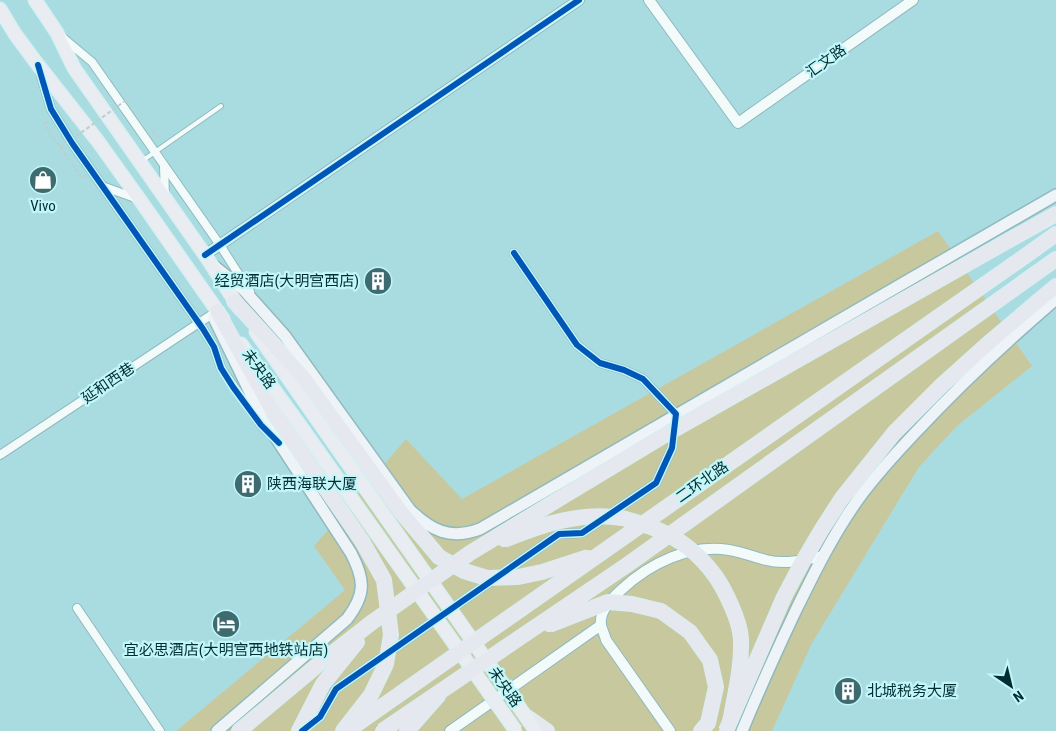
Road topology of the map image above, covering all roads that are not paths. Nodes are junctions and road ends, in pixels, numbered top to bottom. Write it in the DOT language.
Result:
graph roads {
  1 [pos="35,0"];
  2 [pos="41,0"];
  3 [pos="578,0"];
  4 [pos="649,0"];
  5 [pos="913,0"];
  6 [pos="0,9"];
  7 [pos="45,14"];
  8 [pos="0,23"];
  9 [pos="57,33"];
  10 [pos="15,34"];
  11 [pos="38,65"];
  12 [pos="221,106"];
  13 [pos="154,153"];
  14 [pos="140,162"];
  15 [pos="164,166"];
  16 [pos="102,186"];
  17 [pos="1056,195"];
  18 [pos="165,198"];
  19 [pos="140,200"];
  20 [pos="1056,214"];
  21 [pos="1056,234"];
  22 [pos="220,245"];
  23 [pos="514,253"];
  24 [pos="208,259"];
  25 [pos="1056,259"];
  26 [pos="1056,286"];
  27 [pos="1056,298"];
  28 [pos="234,301"];
  29 [pos="261,308"];
  30 [pos="214,312"];
  31 [pos="199,323"];
  32 [pos="676,414"];
  33 [pos="279,443"];
  34 [pos="0,455"];
  35 [pos="470,553"];
  36 [pos="600,553"];
  37 [pos="823,556"];
  38 [pos="77,608"];
  39 [pos="371,624"];
  40 [pos="601,625"];
  41 [pos="527,634"];
  42 [pos="444,688"];
  43 [pos="526,716"];
  44 [pos="728,726"];
  45 [pos="160,731"];
  46 [pos="217,731"];
  47 [pos="239,731"];
  48 [pos="300,731"];
  49 [pos="343,731"];
  50 [pos="347,731"];
  51 [pos="382,731"];
  52 [pos="407,731"];
  53 [pos="450,731"];
  54 [pos="516,731"];
  55 [pos="536,731"];
  56 [pos="547,731"];
  57 [pos="670,731"];
  58 [pos="701,731"];
  59 [pos="742,731"];
  1 -- 7 [label="main road, 未央路"];
  2 -- 7 [label="street"];
  3 -- 22 [label="street"];
  4 -- 5 [label="street, 汇文路"];
  6 -- 10 [label="main road, 未央路"];
  7 -- 9 [label="main road, 未央路"];
  8 -- 10 [label="street"];
  9 -- 13 [label="street"];
  9 -- 14 [label="main road, 未央路"];
  10 -- 11 [label="main road, 未央路"];
  11 -- 16 [label="street"];
  11 -- 19 [label="main road, 未央路"];
  12 -- 13 [label="lane"];
  13 -- 14 [label="lane"];
  13 -- 15 [label="street"];
  14 -- 18 [label="main road, 未央路"];
  15 -- 18 [label="street"];
  15 -- 22 [label="street"];
  16 -- 19 [label="street"];
  16 -- 31 [label="street"];
  17 -- 32 [label="main road"];
  18 -- 24 [label="main road, 未央路"];
  19 -- 30 [label="main road, 未央路"];
  20 -- 35 [label="highway, bridge"];
  21 -- 36 [label="highway, 二环北路, bridge"];
  22 -- 24 [label="street"];
  22 -- 29 [label="street"];
  23 -- 32 [label="street"];
  24 -- 28 [label="main road, 未央路"];
  24 -- 29 [label="main road"];
  25 -- 41 [label="highway, 二环北路, bridge"];
  26 -- 44 [label="highway, bridge"];
  27 -- 37 [label="main road"];
  28 -- 36 [label="highway, bridge"];
  28 -- 43 [label="main road, 未央路, bridge"];
  29 -- 32 [label="main road"];
  30 -- 31 [label="street, 延和西巷"];
  30 -- 33 [label="main road"];
  30 -- 49 [label="highway, bridge"];
  30 -- 54 [label="main road, 未央路, bridge"];
  31 -- 33 [label="street"];
  31 -- 34 [label="street, 延和西巷"];
  32 -- 48 [label="street"];
  33 -- 46 [label="main road"];
  35 -- 39 [label="highway, bridge"];
  35 -- 44 [label="highway, bridge"];
  36 -- 50 [label="highway, 二环北路, bridge"];
  37 -- 40 [label="street"];
  37 -- 59 [label="main road"];
  38 -- 45 [label="street"];
  39 -- 47 [label="highway"];
  39 -- 48 [label="highway"];
  40 -- 53 [label="street"];
  40 -- 57 [label="street"];
  41 -- 42 [label="highway, 二环北路, bridge"];
  41 -- 58 [label="highway, bridge"];
  42 -- 51 [label="highway, 二环北路, bridge"];
  42 -- 52 [label="highway, bridge"];
  43 -- 55 [label="main road, 未央路, bridge"];
  43 -- 56 [label="highway"];
}
